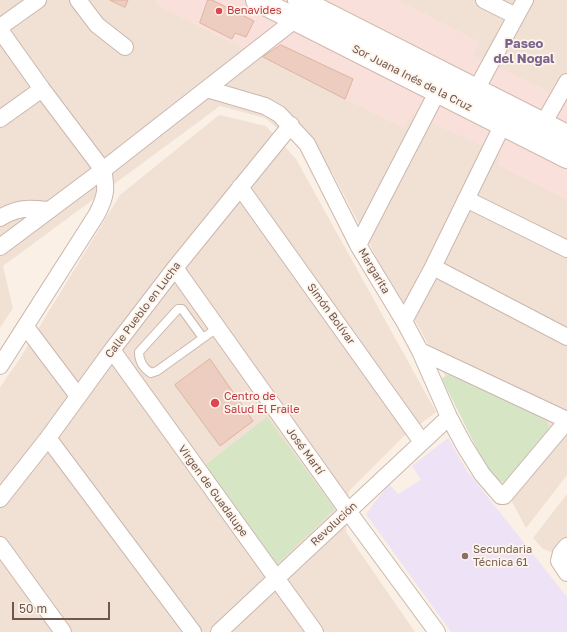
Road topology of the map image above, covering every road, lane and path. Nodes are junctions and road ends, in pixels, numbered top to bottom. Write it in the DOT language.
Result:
graph roads {
  1 [pos="38,0"];
  2 [pos="78,0"];
  3 [pos="257,0"];
  4 [pos="484,0"];
  5 [pos="525,0"];
  6 [pos="298,10"];
  7 [pos="516,16"];
  8 [pos="0,28"];
  9 [pos="125,48"];
  10 [pos="567,82"];
  11 [pos="442,84"];
  12 [pos="42,89"];
  13 [pos="207,89"];
  14 [pos="471,98"];
  15 [pos="0,119"];
  16 [pos="503,124"];
  17 [pos="543,124"];
  18 [pos="291,125"];
  19 [pos="567,136"];
  20 [pos="567,157"];
  21 [pos="103,170"];
  22 [pos="240,187"];
  23 [pos="466,199"];
  24 [pos="48,210"];
  25 [pos="0,218"];
  26 [pos="358,245"];
  27 [pos="0,247"];
  28 [pos="567,249"];
  29 [pos="434,267"];
  30 [pos="175,268"];
  31 [pos="404,321"];
  32 [pos="26,326"];
  33 [pos="217,328"];
  34 [pos="567,337"];
  35 [pos="203,338"];
  36 [pos="16,341"];
  37 [pos="0,346"];
  38 [pos="112,350"];
  39 [pos="420,351"];
  40 [pos="0,366"];
  41 [pos="78,396"];
  42 [pos="449,417"];
  43 [pos="567,420"];
  44 [pos="48,438"];
  45 [pos="422,442"];
  46 [pos="0,499"];
  47 [pos="348,511"];
  48 [pos="0,545"];
  49 [pos="567,546"];
  50 [pos="567,573"];
  51 [pos="276,578"];
  52 [pos="63,632"];
  53 [pos="193,632"];
  54 [pos="219,632"];
  55 [pos="315,632"];
  56 [pos="437,632"];
  1 -- 8 [label="street"];
  2 -- 9 [label="street"];
  3 -- 6 [label="main road, Sor Juana Inés de la Cruz"];
  4 -- 7 [label="street"];
  5 -- 7 [label="street"];
  6 -- 11 [label="main road, Sor Juana Inés de la Cruz"];
  6 -- 13 [label="street"];
  7 -- 14 [label="street"];
  8 -- 12 [label="street"];
  10 -- 17 [label="street"];
  11 -- 14 [label="main road, Sor Juana Inés de la Cruz"];
  11 -- 26 [label="street"];
  12 -- 15 [label="street"];
  12 -- 21 [label="street"];
  13 -- 18 [label="street, Margarita"];
  13 -- 21 [label="street"];
  14 -- 16 [label="main road, Sor Juana Inés de la Cruz"];
  14 -- 17 [label="main road, Sor Juana Inés de la Cruz"];
  16 -- 20 [label="main road, Sor Juana Inés de la Cruz"];
  16 -- 23 [label="street"];
  17 -- 19 [label="main road, Sor Juana Inés de la Cruz"];
  18 -- 22 [label="street, Calle Pueblo en Lucha"];
  18 -- 26 [label="street, Margarita"];
  21 -- 24 [label="street"];
  21 -- 32 [label="street"];
  22 -- 30 [label="street, Calle Pueblo en Lucha"];
  22 -- 45 [label="street, Simón Bolívar"];
  23 -- 28 [label="street"];
  23 -- 29 [label="street"];
  24 -- 25 [label="street"];
  24 -- 27 [label="street"];
  26 -- 31 [label="street, Margarita"];
  29 -- 31 [label="street"];
  29 -- 34 [label="street"];
  30 -- 33 [label="street, José Martí"];
  30 -- 38 [label="street, Calle Pueblo en Lucha"];
  31 -- 39 [label="street, Margarita"];
  32 -- 36 [label="street"];
  32 -- 41 [label="street"];
  33 -- 35 [label="lane"];
  33 -- 47 [label="street, José Martí"];
  35 -- 35 [label="lane"];
  36 -- 37 [label="street"];
  36 -- 40 [label="street"];
  38 -- 41 [label="street, Calle Pueblo en Lucha"];
  38 -- 51 [label="street, Virgen de Guadalupe"];
  39 -- 42 [label="street, Margarita"];
  39 -- 43 [label="street"];
  41 -- 44 [label="street, Calle Pueblo en Lucha"];
  42 -- 43 [label="street, Margarita"];
  42 -- 45 [label="street, Revolución"];
  44 -- 46 [label="street, Calle Pueblo en Lucha"];
  44 -- 53 [label="street"];
  45 -- 47 [label="street, Revolución"];
  47 -- 51 [label="street, Revolución"];
  47 -- 56 [label="street, José Martí"];
  48 -- 52 [label="street"];
  49 -- 50 [label="street"];
  51 -- 54 [label="street, Revolución"];
  51 -- 55 [label="street, Virgen de Guadalupe"];
}
